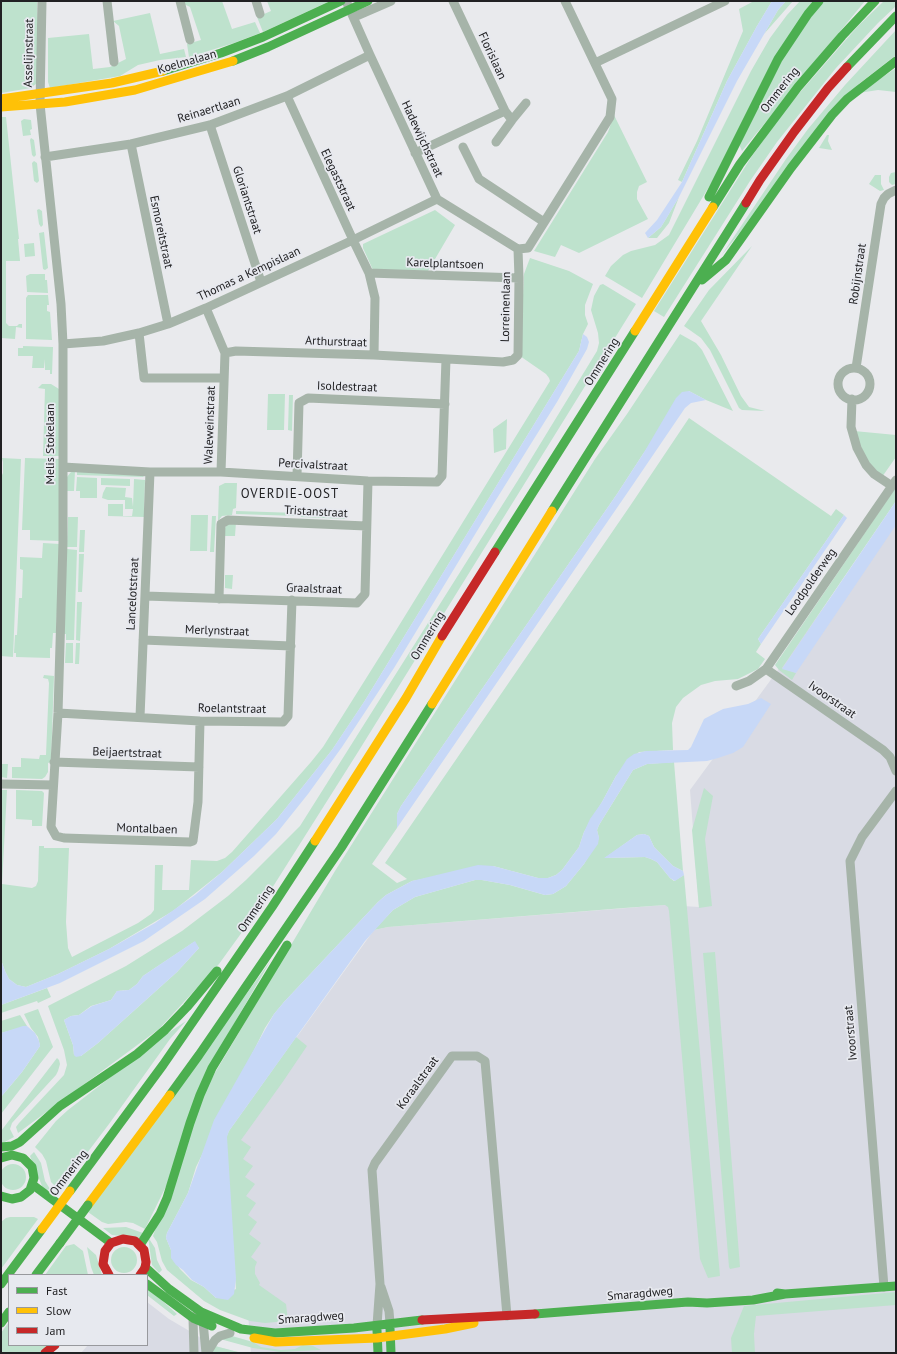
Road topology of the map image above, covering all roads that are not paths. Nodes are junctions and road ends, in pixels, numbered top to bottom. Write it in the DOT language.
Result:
graph roads {
  1 [pos="42,1"];
  2 [pos="107,1"];
  3 [pos="180,1"];
  4 [pos="256,1"];
  5 [pos="341,1"];
  6 [pos="368,1"];
  7 [pos="391,1"];
  8 [pos="453,1"];
  9 [pos="565,1"];
  10 [pos="725,1"];
  11 [pos="819,1"];
  12 [pos="875,1"];
  13 [pos="350,9"];
  14 [pos="260,14"];
  15 [pos="896,16"];
  16 [pos="190,40"];
  17 [pos="370,54"];
  18 [pos="896,61"];
  19 [pos="114,62"];
  20 [pos="595,63"];
  21 [pos="40,94"];
  22 [pos="287,96"];
  23 [pos="1,98"];
  24 [pos="526,103"];
  25 [pos="40,104"];
  26 [pos="1,107"];
  27 [pos="505,111"];
  28 [pos="512,120"];
  29 [pos="210,125"];
  30 [pos="496,142"];
  31 [pos="131,144"];
  32 [pos="463,147"];
  33 [pos="415,153"];
  34 [pos="45,157"];
  35 [pos="896,190"];
  36 [pos="437,199"];
  37 [pos="544,222"];
  38 [pos="353,240"];
  39 [pos="518,249"];
  40 [pos="369,273"];
  41 [pos="519,278"];
  42 [pos="667,281"];
  43 [pos="261,282"];
  44 [pos="691,288"];
  45 [pos="206,308"];
  46 [pos="168,324"];
  47 [pos="138,333"];
  48 [pos="63,344"];
  49 [pos="225,353"];
  50 [pos="374,355"];
  51 [pos="446,359"];
  52 [pos="856,368"];
  53 [pos="224,378"];
  54 [pos="852,399"];
  55 [pos="445,404"];
  56 [pos="63,467"];
  57 [pos="150,472"];
  58 [pos="221,472"];
  59 [pos="297,476"];
  60 [pos="368,480"];
  61 [pos="894,483"];
  62 [pos="366,526"];
  63 [pos="145,596"];
  64 [pos="219,599"];
  65 [pos="292,600"];
  66 [pos="143,640"];
  67 [pos="291,646"];
  68 [pos="766,668"];
  69 [pos="736,686"];
  70 [pos="58,713"];
  71 [pos="140,718"];
  72 [pos="200,721"];
  73 [pos="54,762"];
  74 [pos="199,767"];
  75 [pos="896,772"];
  76 [pos="1,784"];
  77 [pos="53,785"];
  78 [pos="896,791"];
  79 [pos="341,848"];
  80 [pos="272,907"];
  81 [pos="75,1096"];
  82 [pos="44,1132"];
  83 [pos="1,1147"];
  84 [pos="1,1158"];
  85 [pos="33,1185"];
  86 [pos="1,1196"];
  87 [pos="47,1209"];
  88 [pos="79,1232"];
  89 [pos="111,1243"];
  90 [pos="95,1244"];
  91 [pos="140,1245"];
  92 [pos="105,1251"];
  93 [pos="145,1266"];
  94 [pos="8,1274"];
  95 [pos="37,1274"];
  96 [pos="108,1274"];
  97 [pos="141,1274"];
  98 [pos="8,1275"];
  99 [pos="1,1284"];
  100 [pos="380,1284"];
  101 [pos="148,1285"];
  102 [pos="884,1286"];
  103 [pos="896,1286"];
  104 [pos="201,1312"];
  105 [pos="8,1313"];
  106 [pos="503,1317"];
  107 [pos="193,1318"];
  108 [pos="203,1322"];
  109 [pos="1,1323"];
  110 [pos="390,1323"];
  111 [pos="376,1325"];
  112 [pos="230,1333"];
  113 [pos="390,1336"];
  114 [pos="377,1338"];
  115 [pos="54,1346"];
  116 [pos="45,1353"];
  117 [pos="194,1353"];
  118 [pos="207,1353"];
  119 [pos="378,1353"];
  120 [pos="391,1353"];
  1 -- 21 [label="street, Asselijnstraat"];
  2 -- 19 [label="street"];
  3 -- 16 [label="street"];
  4 -- 14 [label="street"];
  5 -- 21 [label="main road, Koelmalaan"];
  6 -- 13 [label="main road, Koelmalaan"];
  7 -- 13 [label="street, Koelmalaan"];
  8 -- 27 [label="street, Florislaan"];
  9 -- 20 [label="street"];
  10 -- 20 [label="street"];
  11 -- 42 [label="main road"];
  12 -- 42 [label="main road, Ommering"];
  13 -- 17 [label="street, Hadewijchstraat"];
  13 -- 25 [label="main road, Koelmalaan"];
  15 -- 44 [label="main road"];
  17 -- 22 [label="street, Reinaertlaan"];
  17 -- 33 [label="street, Hadewijchstraat"];
  18 -- 44 [label="main road"];
  20 -- 37 [label="street"];
  21 -- 23 [label="main road, Koelmalaan"];
  21 -- 25 [label="street, Asselijnstraat"];
  22 -- 29 [label="street, Reinaertlaan"];
  22 -- 38 [label="street, Elegaststraat"];
  24 -- 28 [label="street"];
  25 -- 26 [label="main road, Koelmalaan"];
  25 -- 34 [label="street, Melis Stokelaan"];
  27 -- 28 [label="street, Florislaan"];
  27 -- 33 [label="street"];
  28 -- 30 [label="street"];
  29 -- 31 [label="street, Reinaertlaan"];
  29 -- 43 [label="street, Gloriantstraat"];
  31 -- 34 [label="street, Reinaertlaan"];
  31 -- 46 [label="street, Esmoreitstraat"];
  32 -- 37 [label="street"];
  33 -- 36 [label="street, Hadewijchstraat"];
  34 -- 48 [label="street, Melis Stokelaan"];
  35 -- 52 [label="street, Robijnstraat"];
  36 -- 38 [label="street, Thomas a Kempislaan"];
  36 -- 39 [label="street"];
  37 -- 39 [label="street"];
  38 -- 40 [label="street, Elegaststraat"];
  38 -- 43 [label="street, Thomas a Kempislaan"];
  39 -- 41 [label="street, Lorreinenlaan"];
  40 -- 41 [label="street, Karelplantsoen"];
  40 -- 50 [label="street, Elegaststraat"];
  41 -- 51 [label="street, Lorreinenlaan"];
  42 -- 80 [label="main road, Ommering"];
  43 -- 45 [label="street, Thomas a Kempislaan"];
  44 -- 79 [label="main road"];
  45 -- 46 [label="street, Thomas a Kempislaan"];
  45 -- 49 [label="street, Waleweinstraat"];
  46 -- 47 [label="street, Thomas a Kempislaan"];
  47 -- 48 [label="street, Thomas a Kempislaan"];
  47 -- 53 [label="street, Waleweinstraat"];
  48 -- 56 [label="street, Melis Stokelaan"];
  49 -- 50 [label="street, Arthurstraat"];
  49 -- 53 [label="street, Waleweinstraat"];
  50 -- 51 [label="street, Arthurstraat"];
  51 -- 55 [label="street, Percivalstraat"];
  52 -- 54 [label="street"];
  52 -- 54 [label="street"];
  53 -- 58 [label="street, Waleweinstraat"];
  54 -- 61 [label="street"];
  55 -- 59 [label="street, Isoldestraat"];
  55 -- 60 [label="street, Percivalstraat"];
  56 -- 57 [label="street, Percivalstraat"];
  56 -- 70 [label="street, Melis Stokelaan"];
  57 -- 58 [label="street, Percivalstraat"];
  57 -- 63 [label="street, Lancelotstraat"];
  58 -- 59 [label="street, Percivalstraat"];
  59 -- 60 [label="street, Percivalstraat"];
  60 -- 62 [label="street, Graalstraat"];
  61 -- 68 [label="street, Loodpolderweg"];
  62 -- 64 [label="street, Tristanstraat"];
  62 -- 65 [label="street, Graalstraat"];
  63 -- 64 [label="street, Graalstraat"];
  63 -- 66 [label="street, Lancelotstraat"];
  64 -- 65 [label="street, Graalstraat"];
  65 -- 67 [label="street, Roelantstraat"];
  66 -- 67 [label="street, Merlynstraat"];
  66 -- 71 [label="street, Lancelotstraat"];
  67 -- 72 [label="street, Roelantstraat"];
  68 -- 69 [label="street, Loodpolderweg"];
  68 -- 75 [label="street, Ivoorstraat"];
  70 -- 71 [label="street, Roelantstraat"];
  70 -- 73 [label="street, Melis Stokelaan"];
  71 -- 72 [label="street, Roelantstraat"];
  72 -- 74 [label="street, Montalbaen"];
  73 -- 74 [label="street, Beijaertstraat"];
  73 -- 77 [label="street, Melis Stokelaan"];
  74 -- 77 [label="street, Montalbaen"];
  76 -- 77 [label="street"];
  78 -- 102 [label="street, Ivoorstraat"];
  79 -- 91 [label="main road"];
  79 -- 95 [label="main road, bridge"];
  80 -- 81 [label="main road"];
  80 -- 94 [label="main road, Ommering, bridge"];
  81 -- 82 [label="main road"];
  81 -- 83 [label="main road"];
  84 -- 85 [label="main road"];
  85 -- 86 [label="main road"];
  85 -- 89 [label="main road"];
  87 -- 88 [label="main road"];
  89 -- 91 [label="main road"];
  89 -- 92 [label="main road"];
  90 -- 92 [label="main road"];
  91 -- 93 [label="main road"];
  92 -- 96 [label="main road"];
  93 -- 97 [label="main road"];
  93 -- 104 [label="main road, Smaragdweg"];
  98 -- 99 [label="main road, Ommering, bridge"];
  100 -- 106 [label="street, Koraalstraat"];
  100 -- 110 [label="street, Koraalstraat"];
  100 -- 111 [label="street, Koraalstraat"];
  101 -- 107 [label="main road, Smaragdweg"];
  102 -- 103 [label="main road, Smaragdweg"];
  102 -- 106 [label="main road, Smaragdweg"];
  104 -- 107 [label="street"];
  104 -- 108 [label="street"];
  104 -- 111 [label="main road, Smaragdweg"];
  105 -- 109 [label="main road"];
  106 -- 110 [label="main road, Smaragdweg"];
  106 -- 113 [label="main road, Smaragdweg"];
  107 -- 108 [label="main road, Smaragdweg"];
  107 -- 117 [label="street"];
  108 -- 112 [label="main road, Smaragdweg"];
  108 -- 118 [label="street"];
  110 -- 111 [label="main road, Smaragdweg"];
  110 -- 113 [label="main road"];
  111 -- 114 [label="main road"];
  112 -- 114 [label="main road, Smaragdweg"];
  112 -- 118 [label="street"];
  113 -- 114 [label="main road, Smaragdweg"];
  113 -- 120 [label="main road"];
  114 -- 119 [label="main road"];
  115 -- 116 [label="main road"];
}
